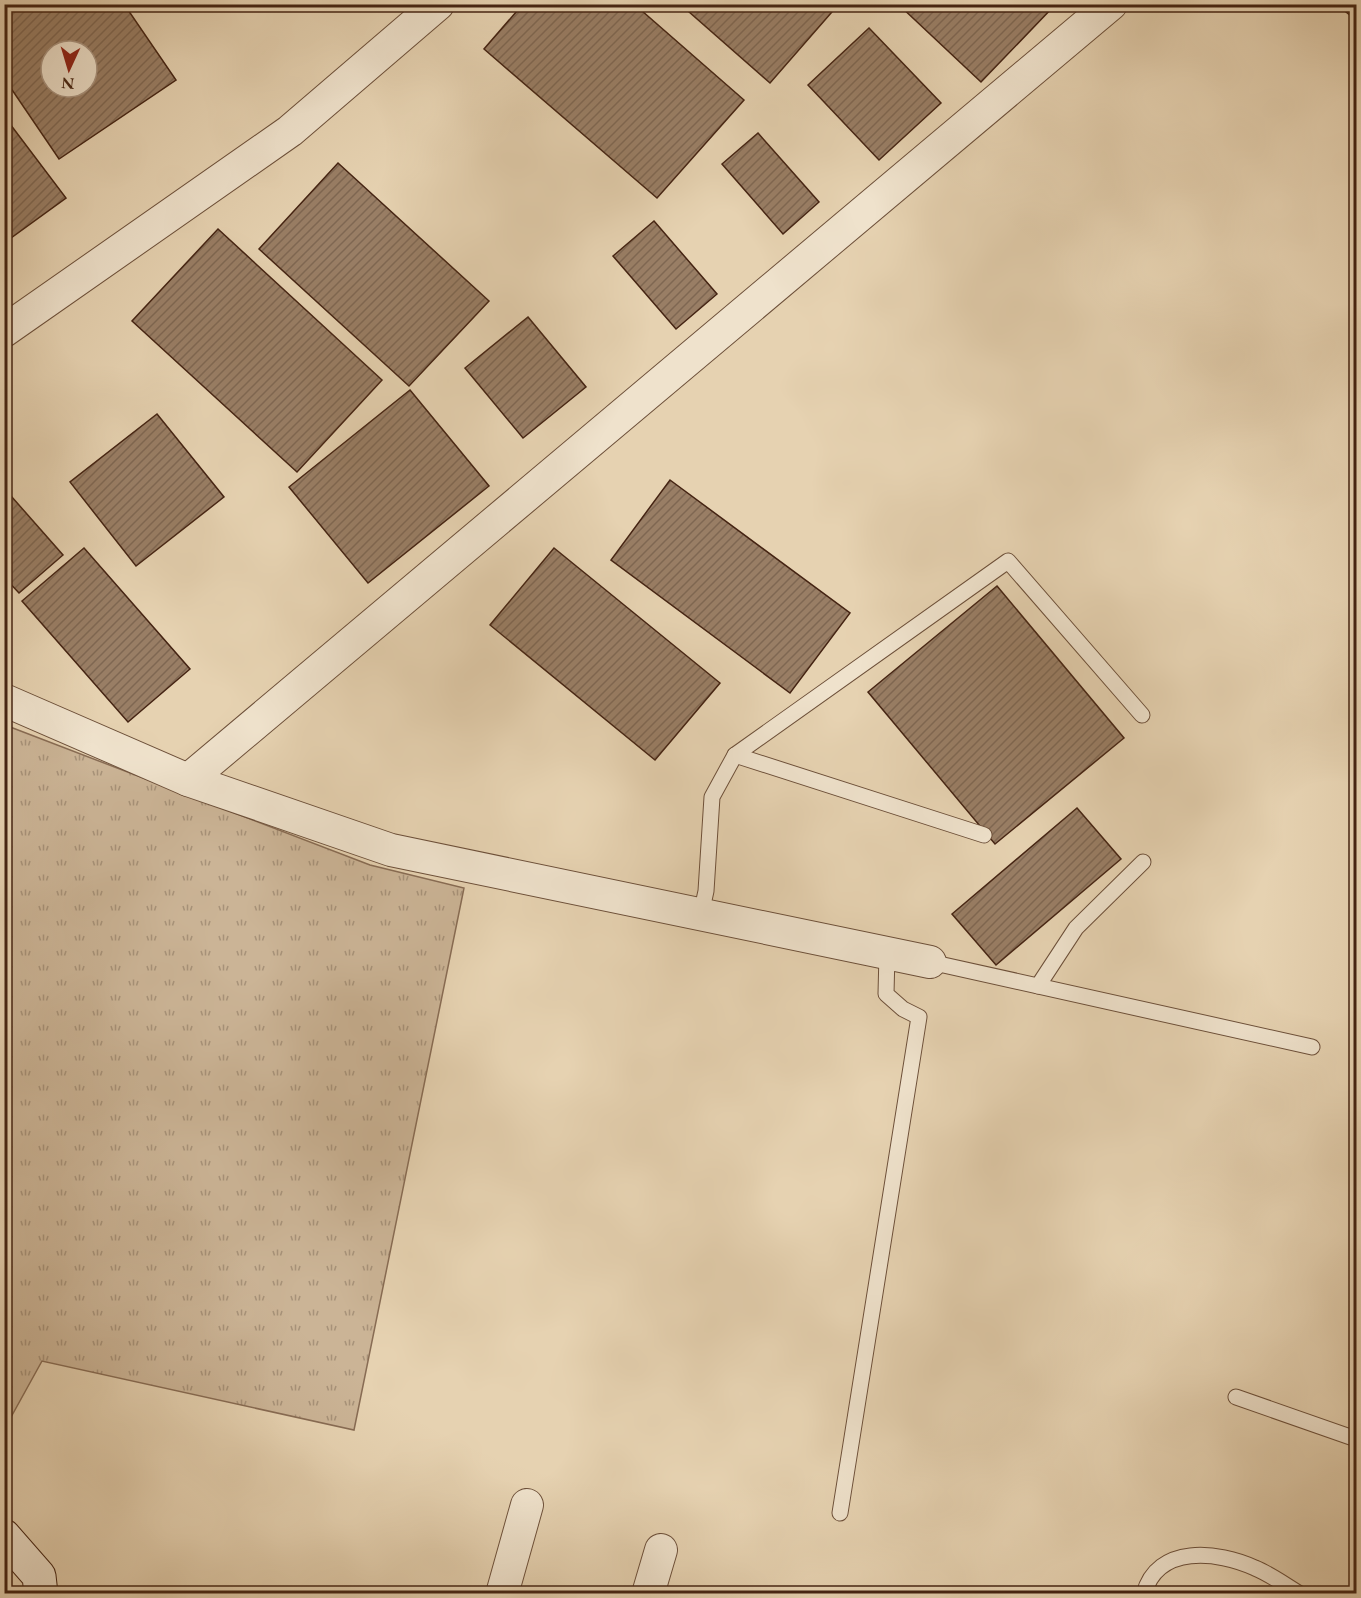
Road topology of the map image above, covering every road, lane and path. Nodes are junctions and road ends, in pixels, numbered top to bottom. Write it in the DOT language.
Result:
graph roads {
  1 [pos="438,4"];
  2 [pos="1111,4"];
  3 [pos="4,330"];
  4 [pos="4,700"];
  5 [pos="1142,715"];
  6 [pos="735,755"];
  7 [pos="188,780"];
  8 [pos="984,835"];
  9 [pos="1143,862"];
  10 [pos="701,914"];
  11 [pos="887,953"];
  12 [pos="930,962"];
  13 [pos="1038,986"];
  14 [pos="1312,1047"];
  15 [pos="1236,1397"];
  16 [pos="1356,1439"];
  17 [pos="526,1505"];
  18 [pos="840,1513"];
  19 [pos="4,1536"];
  20 [pos="661,1550"];
  21 [pos="41,1593"];
  22 [pos="502,1593"];
  23 [pos="648,1593"];
  24 [pos="1144,1593"];
  25 [pos="1300,1593"];
  1 -- 3 [label="street"];
  2 -- 7 [label="street"];
  4 -- 7 [label="street"];
  5 -- 6 [label="lane"];
  6 -- 8 [label="lane"];
  6 -- 10 [label="lane"];
  7 -- 10 [label="street"];
  9 -- 13 [label="lane"];
  10 -- 11 [label="street"];
  11 -- 12 [label="street"];
  11 -- 18 [label="lane"];
  12 -- 13 [label="lane"];
  13 -- 14 [label="lane"];
  15 -- 16 [label="lane"];
  17 -- 22 [label="street"];
  19 -- 21 [label="street"];
  20 -- 23 [label="street"];
  24 -- 25 [label="lane"];
}
